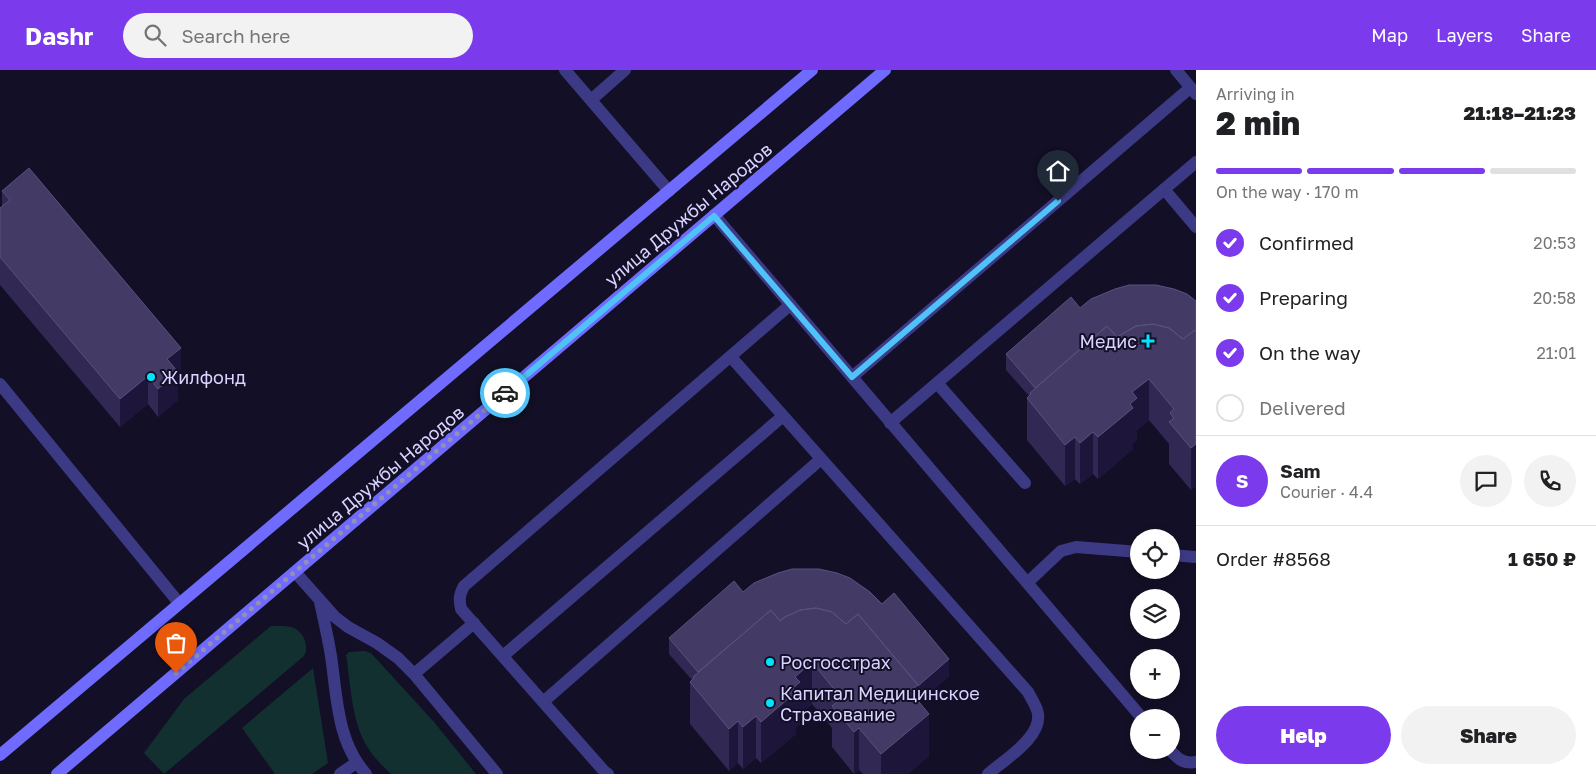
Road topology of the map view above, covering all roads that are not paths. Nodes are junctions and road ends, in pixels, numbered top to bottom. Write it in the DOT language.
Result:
graph roads {
  1 [pos="565,70"];
  2 [pos="625,70"];
  3 [pos="812,70"];
  4 [pos="885,70"];
  5 [pos="1176,70"];
  6 [pos="1193,91"];
  7 [pos="591,100"];
  8 [pos="1196,162"];
  9 [pos="1164,189"];
  10 [pos="669,191"];
  11 [pos="714,216"];
  12 [pos="1196,227"];
  13 [pos="790,305"];
  14 [pos="731,357"];
  15 [pos="852,377"];
  16 [pos="937,383"];
  17 [pos="0,384"];
  18 [pos="783,416"];
  19 [pos="890,423"];
  20 [pos="821,459"];
  21 [pos="1025,483"];
  22 [pos="1130,551"];
  23 [pos="1180,556"];
  24 [pos="1196,557"];
  25 [pos="295,572"];
  26 [pos="1027,583"];
  27 [pos="320,601"];
  28 [pos="180,603"];
  29 [pos="474,624"];
  30 [pos="503,656"];
  31 [pos="414,674"];
  32 [pos="544,702"];
  33 [pos="1134,709"];
  34 [pos="0,755"];
  35 [pos="1177,759"];
  36 [pos="1196,762"];
  37 [pos="356,763"];
  38 [pos="57,774"];
  39 [pos="340,774"];
  40 [pos="366,774"];
  41 [pos="497,774"];
  42 [pos="608,774"];
  43 [pos="988,774"];
  1 -- 7 [label="lane"];
  2 -- 7 [label="lane"];
  3 -- 10 [label="main road, улица Дружбы Народов"];
  4 -- 11 [label="main road, улица Дружбы Народов"];
  5 -- 6 [label="lane"];
  6 -- 15 [label="lane"];
  7 -- 10 [label="lane"];
  8 -- 9 [label="lane"];
  9 -- 12 [label="lane"];
  9 -- 16 [label="lane"];
  10 -- 28 [label="main road, улица Дружбы Народов"];
  11 -- 13 [label="lane"];
  11 -- 25 [label="main road, улица Дружбы Народов"];
  13 -- 14 [label="lane"];
  13 -- 15 [label="lane"];
  14 -- 18 [label="lane"];
  14 -- 29 [label="lane"];
  15 -- 19 [label="lane"];
  16 -- 19 [label="lane"];
  16 -- 21 [label="lane"];
  17 -- 28 [label="lane"];
  18 -- 20 [label="lane"];
  18 -- 30 [label="lane"];
  19 -- 26 [label="lane"];
  20 -- 32 [label="lane"];
  20 -- 43 [label="lane"];
  22 -- 26 [label="lane"];
  23 -- 24 [label="lane"];
  25 -- 27 [label="lane"];
  25 -- 38 [label="main road, улица Дружбы Народов"];
  26 -- 33 [label="lane"];
  27 -- 31 [label="lane"];
  27 -- 37 [label="lane"];
  28 -- 34 [label="main road, улица Дружбы Народов"];
  29 -- 30 [label="lane"];
  29 -- 31 [label="lane"];
  30 -- 32 [label="lane"];
  31 -- 41 [label="lane"];
  32 -- 42 [label="lane"];
  35 -- 36 [label="lane"];
  37 -- 39 [label="lane"];
  37 -- 40 [label="lane"];
}
